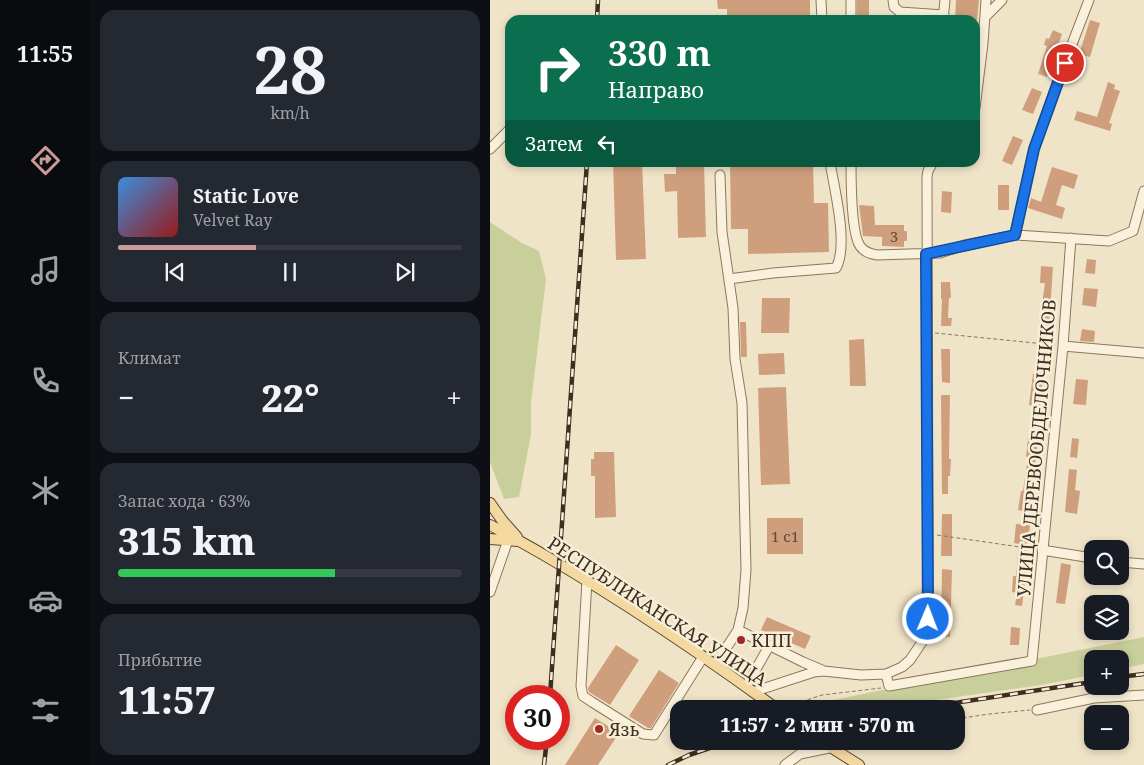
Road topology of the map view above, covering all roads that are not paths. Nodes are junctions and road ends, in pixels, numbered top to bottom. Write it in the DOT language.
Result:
graph roads {
  1 [pos="821,0"];
  2 [pos="851,0"];
  3 [pos="893,0"];
  4 [pos="945,0"];
  5 [pos="986,0"];
  6 [pos="1002,0"];
  7 [pos="1089,0"];
  8 [pos="822,15"];
  9 [pos="851,15"];
  10 [pos="922,15"];
  11 [pos="943,15"];
  12 [pos="985,17"];
  13 [pos="980,62"];
  14 [pos="505,134"];
  15 [pos="490,149"];
  16 [pos="831,167"];
  17 [pos="851,167"];
  18 [pos="931,167"];
  19 [pos="720,175"];
  20 [pos="1144,191"];
  21 [pos="1015,235"];
  22 [pos="1071,238"];
  23 [pos="926,254"];
  24 [pos="729,279"];
  25 [pos="1063,346"];
  26 [pos="1144,353"];
  27 [pos="490,502"];
  28 [pos="490,524"];
  29 [pos="490,539"];
  30 [pos="508,540"];
  31 [pos="521,541"];
  32 [pos="1042,550"];
  33 [pos="1084,557"];
  34 [pos="1129,563"];
  35 [pos="1144,564"];
  36 [pos="587,580"];
  37 [pos="490,592"];
  38 [pos="738,630"];
  39 [pos="770,646"];
  40 [pos="703,657"];
  41 [pos="715,665"];
  42 [pos="824,671"];
  43 [pos="886,674"];
  44 [pos="750,689"];
  45 [pos="1144,695"];
  46 [pos="765,700"];
  47 [pos="1037,710"];
  48 [pos="810,750"];
  49 [pos="835,750"];
  50 [pos="785,765"];
  51 [pos="859,765"];
  1 -- 8 [label="street"];
  2 -- 9 [label="street"];
  3 -- 10 [label="street"];
  4 -- 11 [label="street"];
  5 -- 12 [label="street"];
  6 -- 12 [label="street"];
  7 -- 21 [label="street"];
  12 -- 13 [label="street"];
  14 -- 15 [label="street"];
  16 -- 24 [label="street"];
  17 -- 23 [label="street"];
  18 -- 23 [label="street"];
  19 -- 24 [label="street"];
  20 -- 22 [label="street"];
  21 -- 22 [label="street"];
  21 -- 23 [label="street"];
  22 -- 25 [label="street, УЛИЦА ДЕРЕВООБДЕЛОЧНИКОВ"];
  23 -- 43 [label="street"];
  24 -- 38 [label="street"];
  25 -- 26 [label="street"];
  25 -- 32 [label="street, УЛИЦА ДЕРЕВООБДЕЛОЧНИКОВ"];
  27 -- 31 [label="main road"];
  28 -- 31 [label="main road, РЕСПУБЛИКАНСКАЯ УЛИЦА"];
  29 -- 30 [label="main road"];
  30 -- 31 [label="main road"];
  30 -- 37 [label="street"];
  31 -- 36 [label="main road, РЕСПУБЛИКАНСКАЯ УЛИЦА"];
  32 -- 33 [label="street"];
  32 -- 43 [label="street, УЛИЦА ДЕРЕВООБДЕЛОЧНИКОВ"];
  34 -- 35 [label="street"];
  36 -- 40 [label="main road, РЕСПУБЛИКАНСКАЯ УЛИЦА"];
  36 -- 40 [label="street"];
  38 -- 39 [label="street"];
  38 -- 41 [label="street"];
  39 -- 42 [label="street"];
  39 -- 44 [label="street"];
  40 -- 41 [label="main road, РЕСПУБЛИКАНСКАЯ УЛИЦА"];
  41 -- 44 [label="main road, РЕСПУБЛИКАНСКАЯ УЛИЦА"];
  42 -- 43 [label="street"];
  42 -- 44 [label="street"];
  44 -- 46 [label="main road, РЕСПУБЛИКАНСКАЯ УЛИЦА"];
  45 -- 47 [label="street"];
  48 -- 50 [label="street"];
  49 -- 51 [label="main road"];
}
